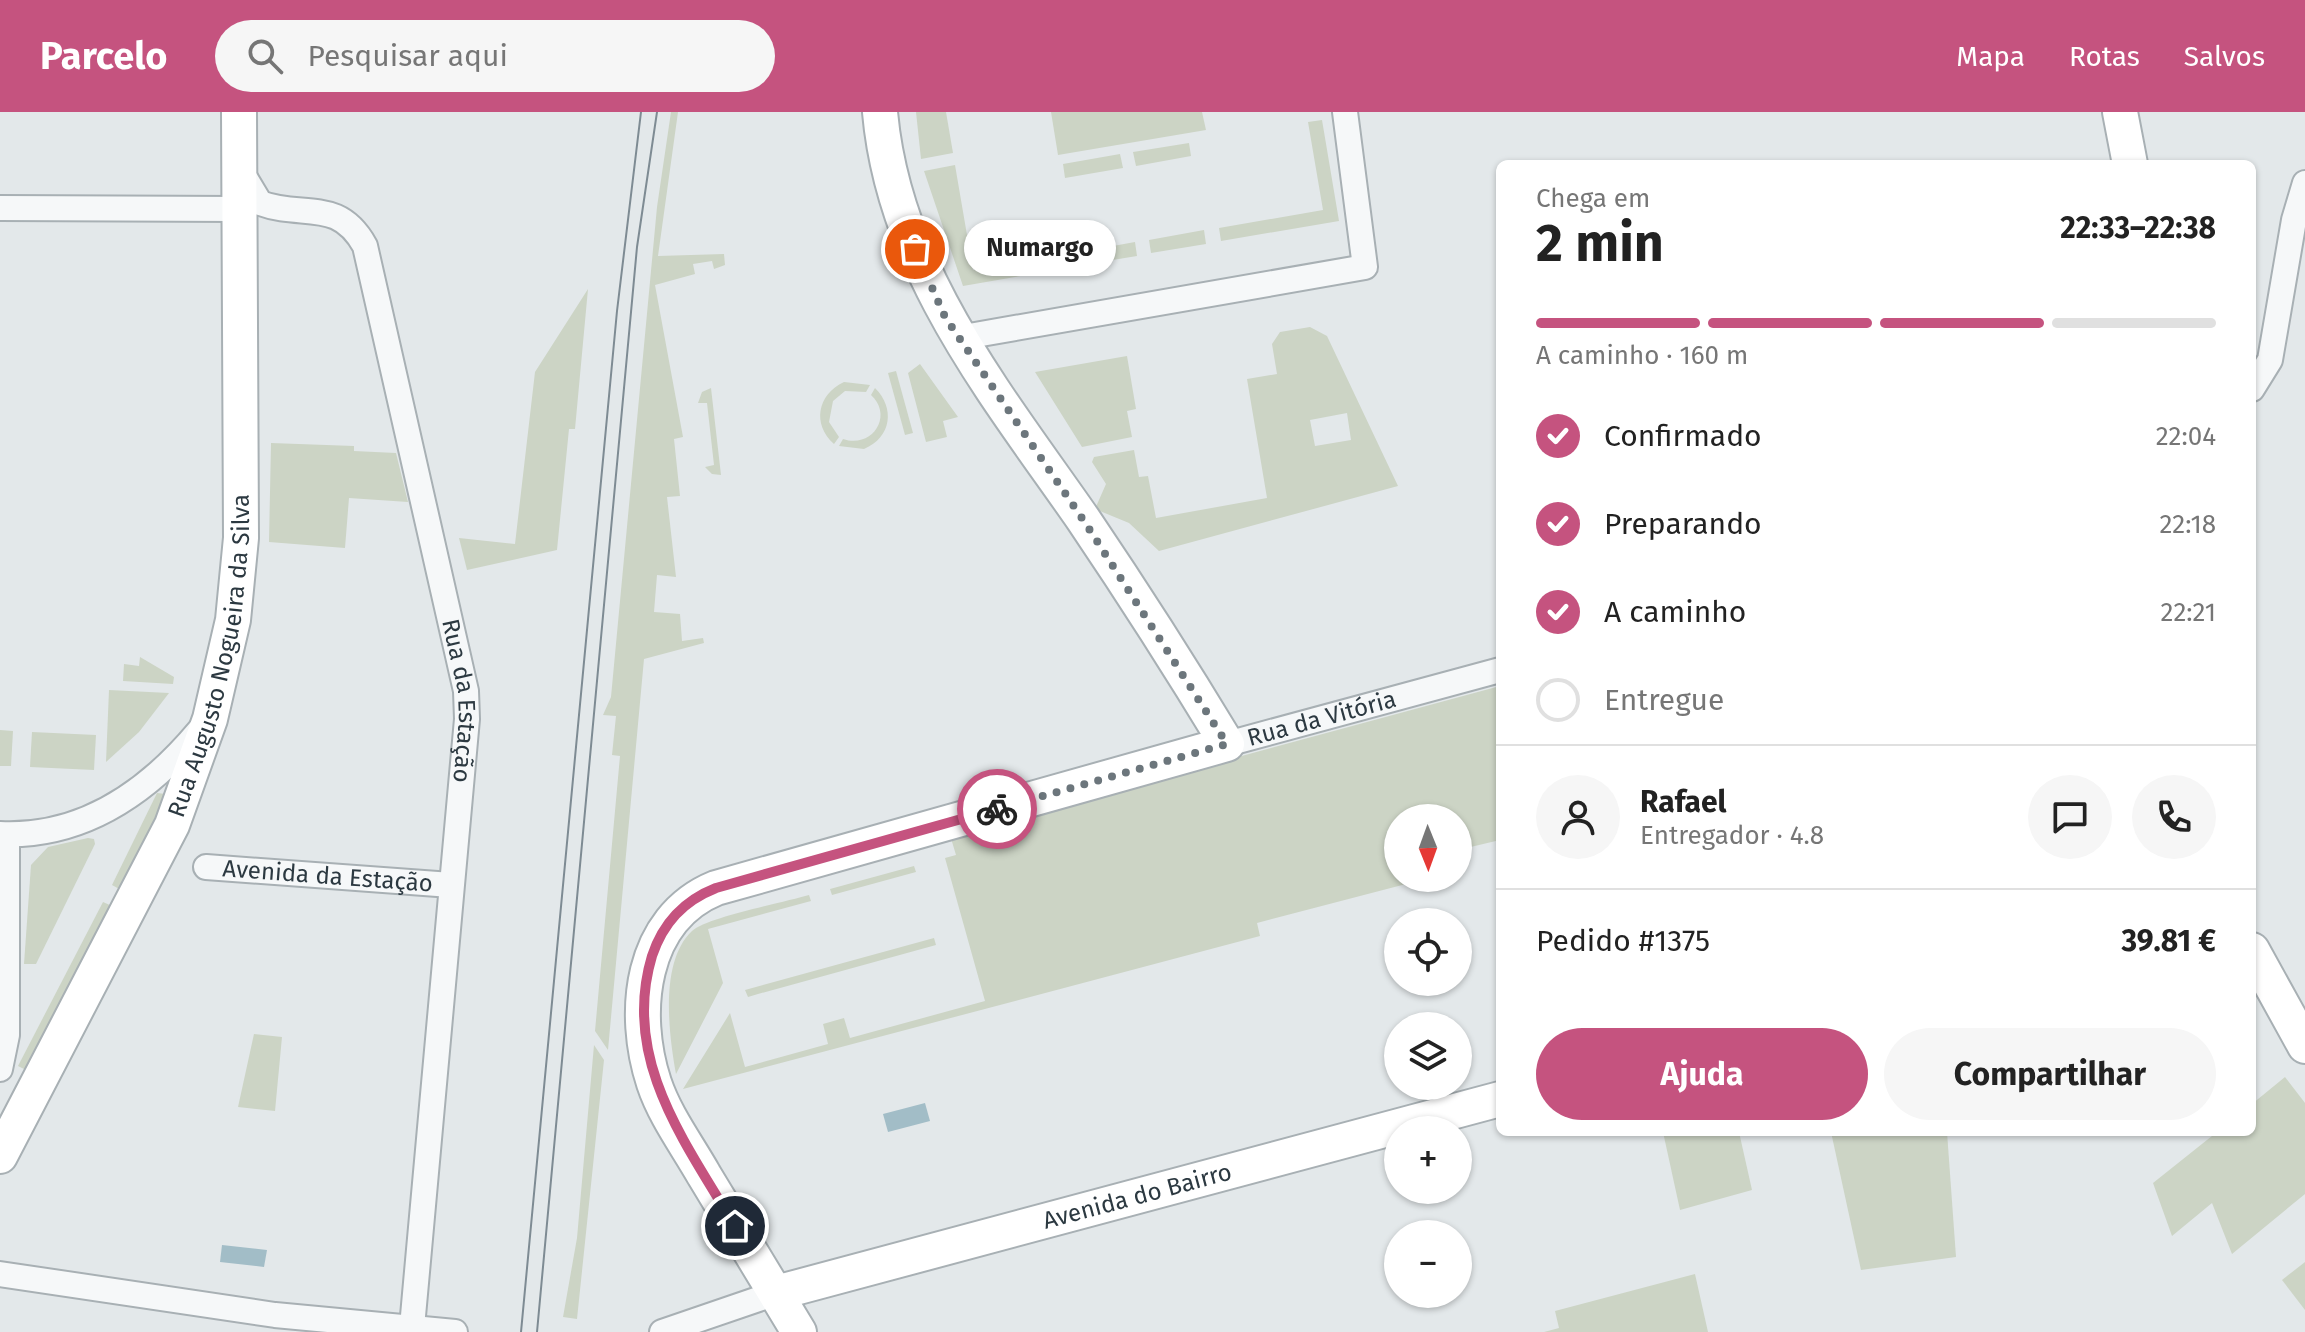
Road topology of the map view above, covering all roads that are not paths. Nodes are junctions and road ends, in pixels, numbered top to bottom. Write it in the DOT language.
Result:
graph roads {
  1 [pos="239,112"];
  2 [pos="880,112"];
  3 [pos="1345,112"];
  4 [pos="2120,112"];
  5 [pos="2129,160"];
  6 [pos="239,166"];
  7 [pos="2305,183"];
  8 [pos="0,208"];
  9 [pos="239,209"];
  10 [pos="958,338"];
  11 [pos="2256,383"];
  12 [pos="1496,671"];
  13 [pos="210,719"];
  14 [pos="1227,744"];
  15 [pos="3,834"];
  16 [pos="206,867"];
  17 [pos="4,885"];
  18 [pos="451,885"];
  19 [pos="2256,957"];
  20 [pos="2256,1008"];
  21 [pos="2305,1048"];
  22 [pos="0,1069"];
  23 [pos="1496,1100"];
  24 [pos="0,1156"];
  25 [pos="0,1274"];
  26 [pos="776,1293"];
  27 [pos="412,1327"];
  28 [pos="455,1332"];
  29 [pos="662,1332"];
  30 [pos="799,1332"];
  1 -- 6 [label="street, Rua Augusto Nogueira da Silva"];
  2 -- 10 [label="street"];
  3 -- 10 [label="street"];
  4 -- 5 [label="street"];
  6 -- 9 [label="street, Rua Augusto Nogueira da Silva"];
  6 -- 18 [label="street, Rua da Estação"];
  7 -- 11 [label="street"];
  8 -- 9 [label="street"];
  9 -- 13 [label="street, Rua Augusto Nogueira da Silva"];
  10 -- 14 [label="street"];
  12 -- 14 [label="street, Rua da Vitória"];
  13 -- 15 [label="street"];
  13 -- 24 [label="street, Rua Augusto Nogueira da Silva"];
  14 -- 26 [label="street, Rua da Vitória"];
  15 -- 17 [label="street"];
  16 -- 18 [label="street, Avenida da Estação"];
  17 -- 22 [label="street"];
  18 -- 27 [label="street, Rua da Estação"];
  19 -- 21 [label="street"];
  20 -- 21 [label="street"];
  23 -- 26 [label="street, Avenida do Bairro"];
  25 -- 27 [label="street"];
  26 -- 29 [label="street"];
  26 -- 30 [label="street, Rua da Vitória"];
  27 -- 28 [label="street"];
}
